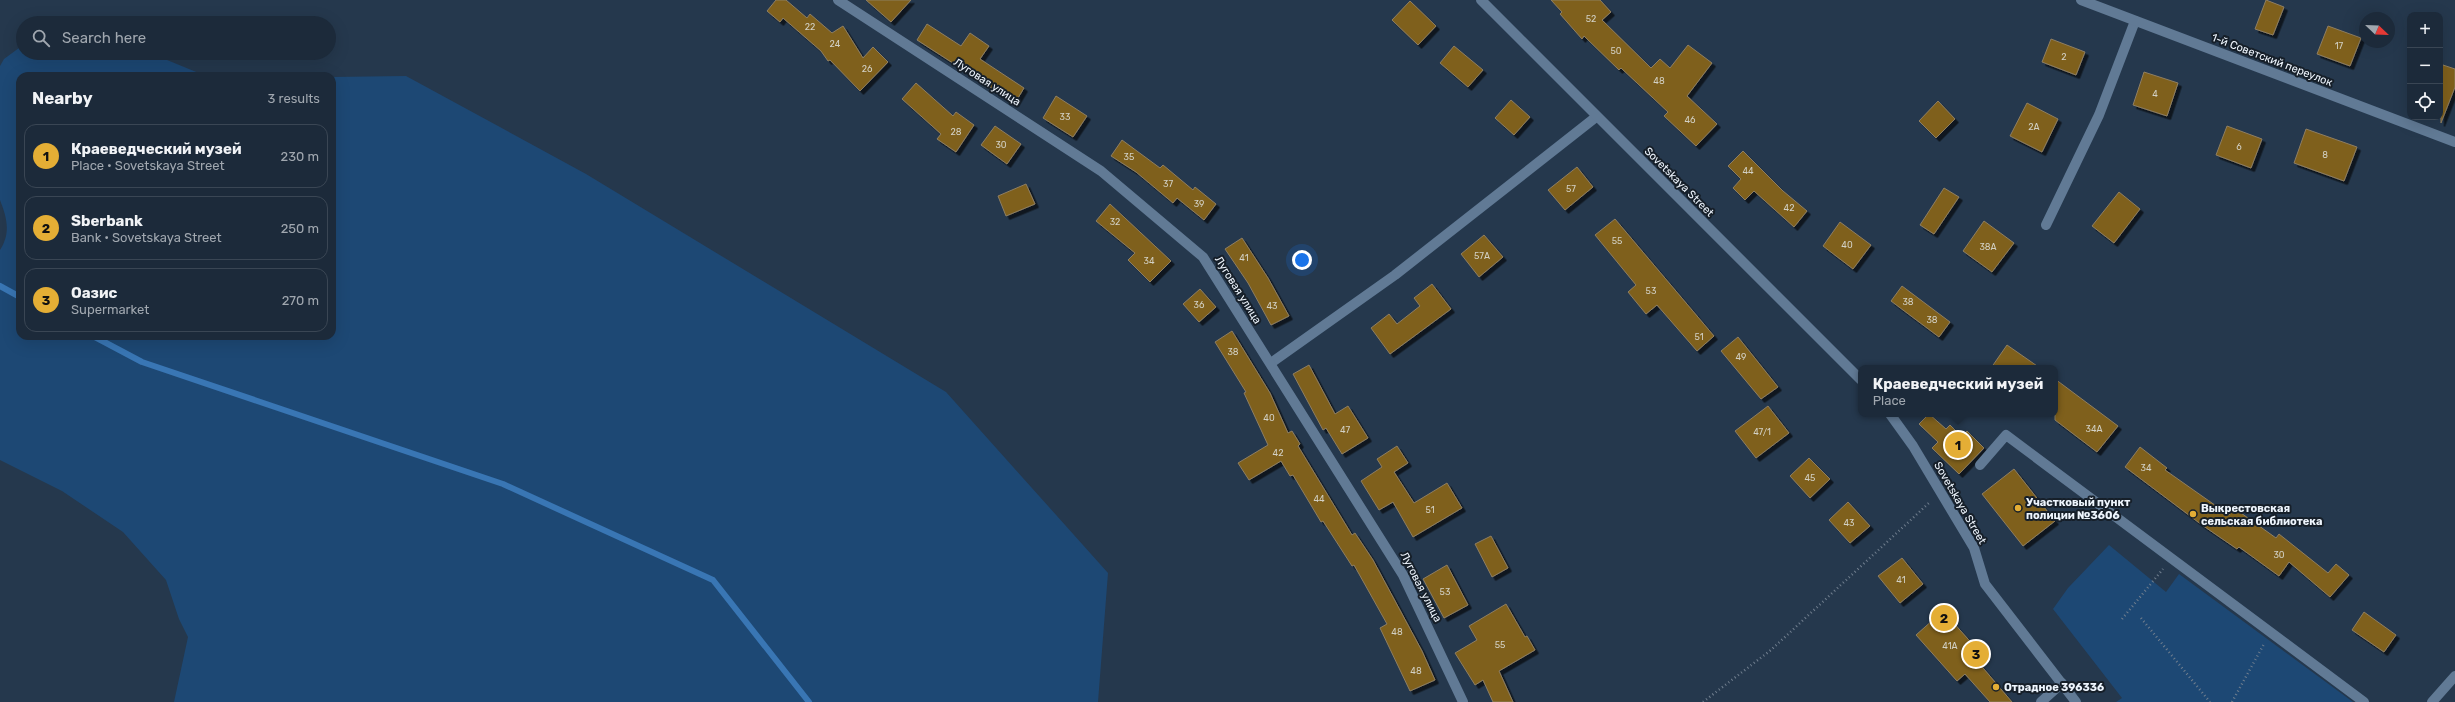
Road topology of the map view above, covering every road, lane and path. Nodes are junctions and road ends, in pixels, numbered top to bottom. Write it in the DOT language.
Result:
graph roads {
  1 [pos="838,0"];
  2 [pos="1481,0"];
  3 [pos="2081,0"];
  4 [pos="2092,2"];
  5 [pos="2135,21"];
  6 [pos="1596,117"];
  7 [pos="2455,142"];
  8 [pos="2046,225"];
  9 [pos="1270,363"];
  10 [pos="1858,377"];
  11 [pos="1892,417"];
  12 [pos="1980,465"];
  13 [pos="1941,492"];
  14 [pos="2171,559"];
  15 [pos="2141,618"];
  16 [pos="2122,619"];
  17 [pos="2265,642"];
  18 [pos="2454,678"];
  19 [pos="2062,683"];
  20 [pos="1463,702"];
  21 [pos="1703,702"];
  22 [pos="2042,702"];
  23 [pos="2076,702"];
  24 [pos="2210,702"];
  25 [pos="2232,702"];
  26 [pos="2364,702"];
  27 [pos="2432,702"];
  28 [pos="2442,702"];
  1 -- 9 [label="street, Луговая улица"];
  2 -- 6 [label="street, Sovetskaya Street"];
  3 -- 4 [label="street, 1-й Советский переулок"];
  4 -- 5 [label="street, 1-й Советский переулок"];
  5 -- 7 [label="street, 1-й Советский переулок"];
  5 -- 8 [label="street"];
  6 -- 9 [label="street"];
  6 -- 10 [label="street, Sovetskaya Street"];
  9 -- 20 [label="street, Луговая улица"];
  11 -- 13 [label="street, Sovetskaya Street"];
  12 -- 14 [label="street"];
  13 -- 19 [label="street, Sovetskaya Street"];
  13 -- 21 [label="path"];
  14 -- 16 [label="path"];
  14 -- 26 [label="street"];
  15 -- 24 [label="path"];
  17 -- 25 [label="path"];
  18 -- 27 [label="street"];
  18 -- 28 [label="street"];
  19 -- 22 [label="street"];
  19 -- 23 [label="street, Sovetskaya Street"];
}
